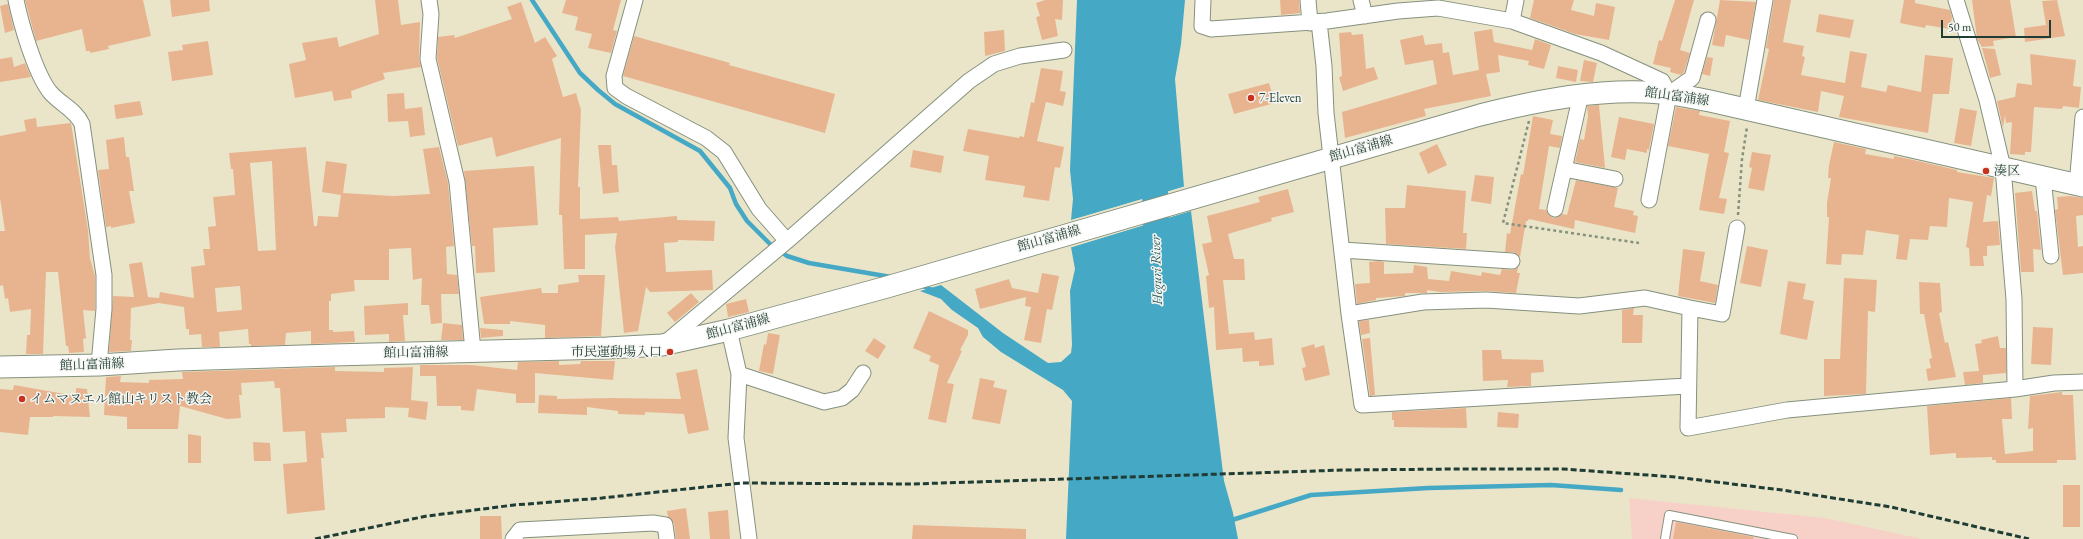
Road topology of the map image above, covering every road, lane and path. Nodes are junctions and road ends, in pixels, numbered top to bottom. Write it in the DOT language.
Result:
graph roads {
  1 [pos="16,0"];
  2 [pos="429,0"];
  3 [pos="635,0"];
  4 [pos="1202,0"];
  5 [pos="1308,0"];
  6 [pos="1362,0"];
  7 [pos="1516,0"];
  8 [pos="1765,0"];
  9 [pos="1956,0"];
  10 [pos="1365,16"];
  11 [pos="1708,20"];
  12 [pos="1512,21"];
  13 [pos="1314,22"];
  14 [pos="1064,50"];
  15 [pos="1581,94"];
  16 [pos="1669,94"];
  17 [pos="1746,109"];
  18 [pos="2083,117"];
  19 [pos="1331,157"];
  20 [pos="2003,168"];
  21 [pos="1564,169"];
  22 [pos="2043,177"];
  23 [pos="1615,179"];
  24 [pos="2080,186"];
  25 [pos="1649,200"];
  26 [pos="1555,209"];
  27 [pos="1738,228"];
  28 [pos="784,244"];
  29 [pos="1342,250"];
  30 [pos="2051,256"];
  31 [pos="1512,261"];
  32 [pos="1690,308"];
  33 [pos="1349,314"];
  34 [pos="729,330"];
  35 [pos="662,345"];
  36 [pos="473,351"];
  37 [pos="99,365"];
  38 [pos="0,367"];
  39 [pos="864,373"];
  40 [pos="739,374"];
  41 [pos="2083,382"];
  42 [pos="1687,386"];
  43 [pos="2015,389"];
  44 [pos="598,533"];
  45 [pos="513,539"];
  46 [pos="667,539"];
  47 [pos="749,539"];
  48 [pos="1664,539"];
  49 [pos="1793,539"];
  1 -- 37 [label="street"];
  2 -- 36 [label="street"];
  3 -- 28 [label="street"];
  4 -- 13 [label="street"];
  5 -- 13 [label="street"];
  6 -- 10 [label="street"];
  7 -- 12 [label="street"];
  8 -- 17 [label="street"];
  9 -- 20 [label="street"];
  10 -- 12 [label="street"];
  10 -- 13 [label="street"];
  11 -- 16 [label="street"];
  12 -- 16 [label="street"];
  13 -- 19 [label="street"];
  14 -- 28 [label="street"];
  15 -- 16 [label="main road, 館山富浦線"];
  15 -- 19 [label="main road, 館山富浦線"];
  15 -- 21 [label="street"];
  16 -- 17 [label="main road, 館山富浦線"];
  16 -- 25 [label="street"];
  17 -- 20 [label="main road, 館山富浦線"];
  17 -- 27 [label="path"];
  18 -- 24 [label="street"];
  19 -- 29 [label="street"];
  19 -- 34 [label="main road, 館山富浦線"];
  20 -- 22 [label="main road, 館山富浦線"];
  20 -- 43 [label="street"];
  21 -- 23 [label="street"];
  21 -- 26 [label="street"];
  22 -- 24 [label="main road, 館山富浦線"];
  22 -- 30 [label="street"];
  27 -- 32 [label="street"];
  28 -- 35 [label="street"];
  29 -- 31 [label="street"];
  29 -- 33 [label="street"];
  32 -- 33 [label="street"];
  32 -- 42 [label="street"];
  33 -- 42 [label="street"];
  34 -- 35 [label="main road, 館山富浦線"];
  34 -- 40 [label="street"];
  35 -- 36 [label="main road, 館山富浦線"];
  36 -- 37 [label="main road, 館山富浦線"];
  37 -- 38 [label="main road, 館山富浦線"];
  39 -- 40 [label="street"];
  40 -- 47 [label="street"];
  41 -- 43 [label="street"];
  42 -- 43 [label="street"];
  44 -- 45 [label="street"];
  44 -- 46 [label="street"];
  48 -- 49 [label="lane"];
}
